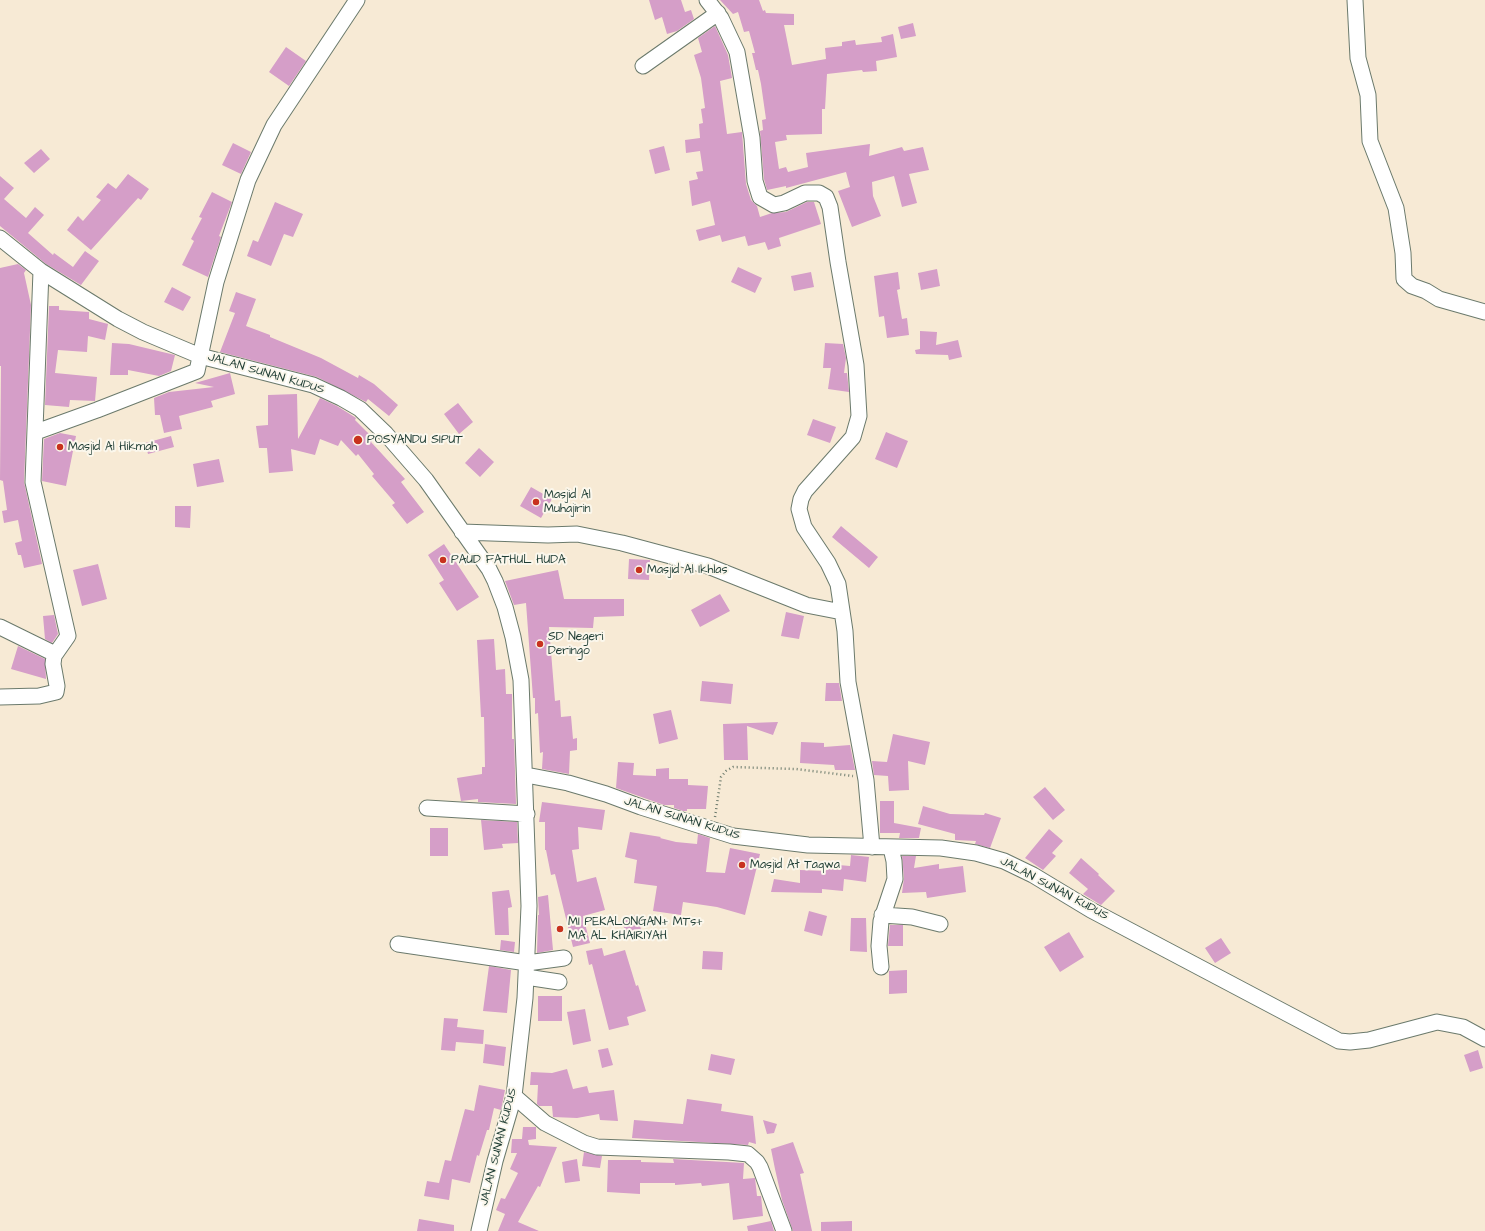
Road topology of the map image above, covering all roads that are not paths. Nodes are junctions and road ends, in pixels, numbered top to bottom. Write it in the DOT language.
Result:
graph roads {
  1 [pos="357,0"];
  2 [pos="707,0"];
  3 [pos="1356,0"];
  4 [pos="718,12"];
  5 [pos="642,66"];
  6 [pos="0,238"];
  7 [pos="41,272"];
  8 [pos="1485,312"];
  9 [pos="200,356"];
  10 [pos="36,432"];
  11 [pos="462,532"];
  12 [pos="842,612"];
  13 [pos="0,627"];
  14 [pos="55,654"];
  15 [pos="0,697"];
  16 [pos="526,775"];
  17 [pos="427,808"];
  18 [pos="527,814"];
  19 [pos="872,847"];
  20 [pos="891,848"];
  21 [pos="882,915"];
  22 [pos="940,924"];
  23 [pos="398,944"];
  24 [pos="564,958"];
  25 [pos="881,967"];
  26 [pos="526,970"];
  27 [pos="559,982"];
  28 [pos="1485,1038"];
  29 [pos="514,1096"];
  30 [pos="479,1231"];
  31 [pos="784,1231"];
  1 -- 9 [label="street"];
  2 -- 4 [label="street"];
  3 -- 8 [label="street"];
  4 -- 5 [label="street"];
  4 -- 12 [label="street"];
  6 -- 7 [label="street, JALAN SUNAN KUDUS"];
  7 -- 9 [label="street, JALAN SUNAN KUDUS"];
  7 -- 10 [label="street"];
  9 -- 10 [label="street"];
  9 -- 11 [label="street, JALAN SUNAN KUDUS"];
  10 -- 14 [label="street"];
  11 -- 12 [label="street"];
  11 -- 16 [label="street, JALAN SUNAN KUDUS"];
  12 -- 19 [label="street"];
  13 -- 14 [label="street"];
  14 -- 15 [label="street"];
  16 -- 18 [label="street, JALAN SUNAN KUDUS"];
  16 -- 19 [label="street, JALAN SUNAN KUDUS"];
  17 -- 18 [label="street"];
  18 -- 26 [label="street, JALAN SUNAN KUDUS"];
  19 -- 20 [label="street, JALAN SUNAN KUDUS"];
  20 -- 21 [label="street"];
  20 -- 28 [label="street, JALAN SUNAN KUDUS"];
  21 -- 22 [label="street"];
  21 -- 25 [label="street"];
  23 -- 26 [label="street"];
  24 -- 26 [label="street"];
  26 -- 27 [label="street"];
  26 -- 29 [label="street, JALAN SUNAN KUDUS"];
  29 -- 30 [label="street, JALAN SUNAN KUDUS"];
  29 -- 31 [label="street"];
}
